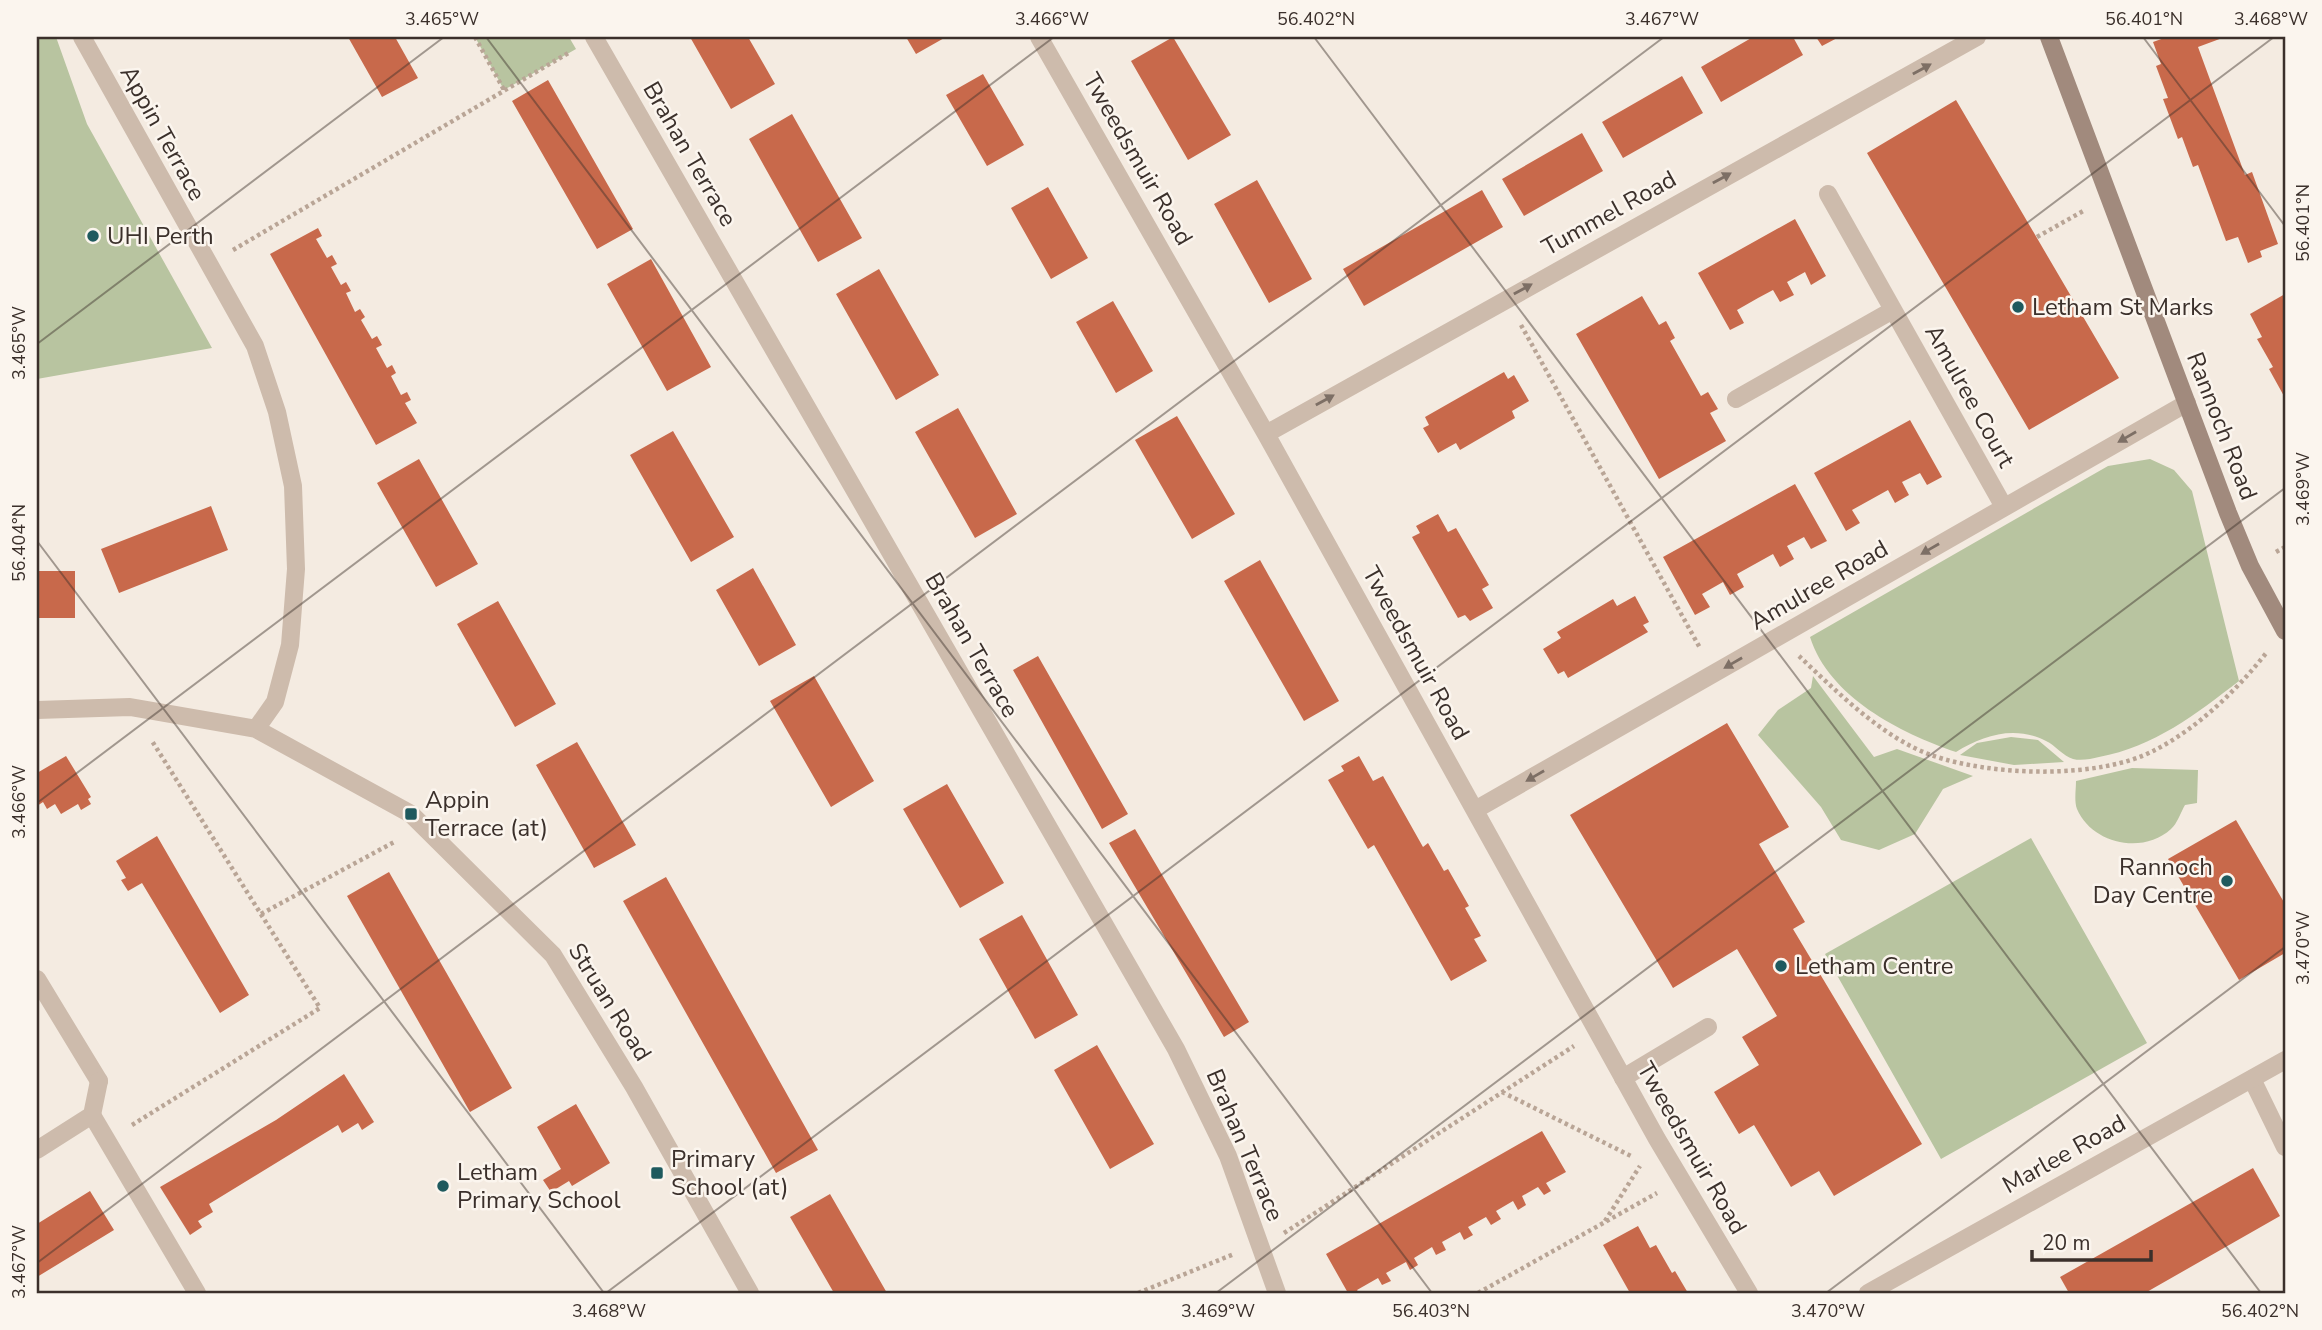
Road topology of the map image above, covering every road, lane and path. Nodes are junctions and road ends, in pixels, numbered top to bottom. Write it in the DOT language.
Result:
graph roads {
  1 [pos="82,37"];
  2 [pos="475,37"];
  3 [pos="595,37"];
  4 [pos="1039,37"];
  5 [pos="1977,37"];
  6 [pos="2049,37"];
  7 [pos="505,90"];
  8 [pos="1828,194"];
  9 [pos="2084,210"];
  10 [pos="2037,237"];
  11 [pos="208,264"];
  12 [pos="1506,299"];
  13 [pos="1893,310"];
  14 [pos="1736,399"];
  15 [pos="2187,403"];
  16 [pos="1266,434"];
  17 [pos="2004,507"];
  18 [pos="2285,630"];
  19 [pos="1783,634"];
  20 [pos="1714,673"];
  21 [pos="130,707"];
  22 [pos="37,710"];
  23 [pos="256,729"];
  24 [pos="1475,810"];
  25 [pos="423,827"];
  26 [pos="261,914"];
  27 [pos="37,979"];
  28 [pos="1708,1027"];
  29 [pos="1597,1032"];
  30 [pos="2285,1060"];
  31 [pos="1623,1078"];
  32 [pos="2252,1079"];
  33 [pos="1502,1092"];
  34 [pos="92,1115"];
  35 [pos="107,1140"];
  36 [pos="2285,1147"];
  37 [pos="37,1150"];
  38 [pos="1642,1162"];
  39 [pos="1681,1180"];
  40 [pos="1605,1222"];
  41 [pos="1260,1244"];
  42 [pos="197,1293"];
  43 [pos="750,1293"];
  44 [pos="1138,1293"];
  45 [pos="1276,1293"];
  46 [pos="1478,1293"];
  47 [pos="1749,1293"];
  48 [pos="1868,1293"];
  1 -- 11 [label="street, Appin Terrace"];
  2 -- 7 [label="path"];
  3 -- 7 [label="path"];
  3 -- 41 [label="street, Brahan Terrace"];
  4 -- 16 [label="street, Tweedsmuir Road"];
  12 -- 5 [label="street, Tummel Road, one-way"];
  6 -- 15 [label="street, Rannoch Road"];
  7 -- 11 [label="path"];
  8 -- 13 [label="street, Amulree Court"];
  9 -- 10 [label="path"];
  11 -- 23 [label="street, Appin Terrace"];
  16 -- 12 [label="street, Tummel Road, one-way"];
  12 -- 20 [label="path"];
  13 -- 14 [label="street, Amulree Court"];
  13 -- 17 [label="street, Amulree Court"];
  15 -- 17 [label="street, Amulree Road, one-way"];
  15 -- 18 [label="street, Rannoch Road"];
  16 -- 24 [label="street, Tweedsmuir Road"];
  17 -- 19 [label="street, Amulree Road, one-way"];
  18 -- 19 [label="path"];
  19 -- 20 [label="street, Amulree Road, one-way"];
  20 -- 24 [label="street, Amulree Road, one-way"];
  21 -- 22 [label="street, Struan Road"];
  21 -- 23 [label="street, Struan Road"];
  21 -- 26 [label="path"];
  23 -- 25 [label="street, Struan Road"];
  24 -- 29 [label="street, Tweedsmuir Road"];
  25 -- 26 [label="path"];
  25 -- 43 [label="street, Struan Road"];
  26 -- 35 [label="path"];
  27 -- 34 [label="street"];
  28 -- 31 [label="street"];
  29 -- 31 [label="street, Tweedsmuir Road"];
  29 -- 33 [label="path"];
  30 -- 32 [label="street, Marlee Road"];
  31 -- 39 [label="street, Tweedsmuir Road"];
  32 -- 36 [label="street"];
  32 -- 48 [label="street, Marlee Road"];
  33 -- 38 [label="path"];
  33 -- 41 [label="path"];
  34 -- 35 [label="street"];
  34 -- 37 [label="street"];
  35 -- 42 [label="street"];
  38 -- 39 [label="path"];
  38 -- 40 [label="path"];
  39 -- 40 [label="path"];
  39 -- 47 [label="street, Tweedsmuir Road"];
  40 -- 46 [label="path"];
  41 -- 44 [label="path"];
  41 -- 45 [label="street, Brahan Terrace"];
}
